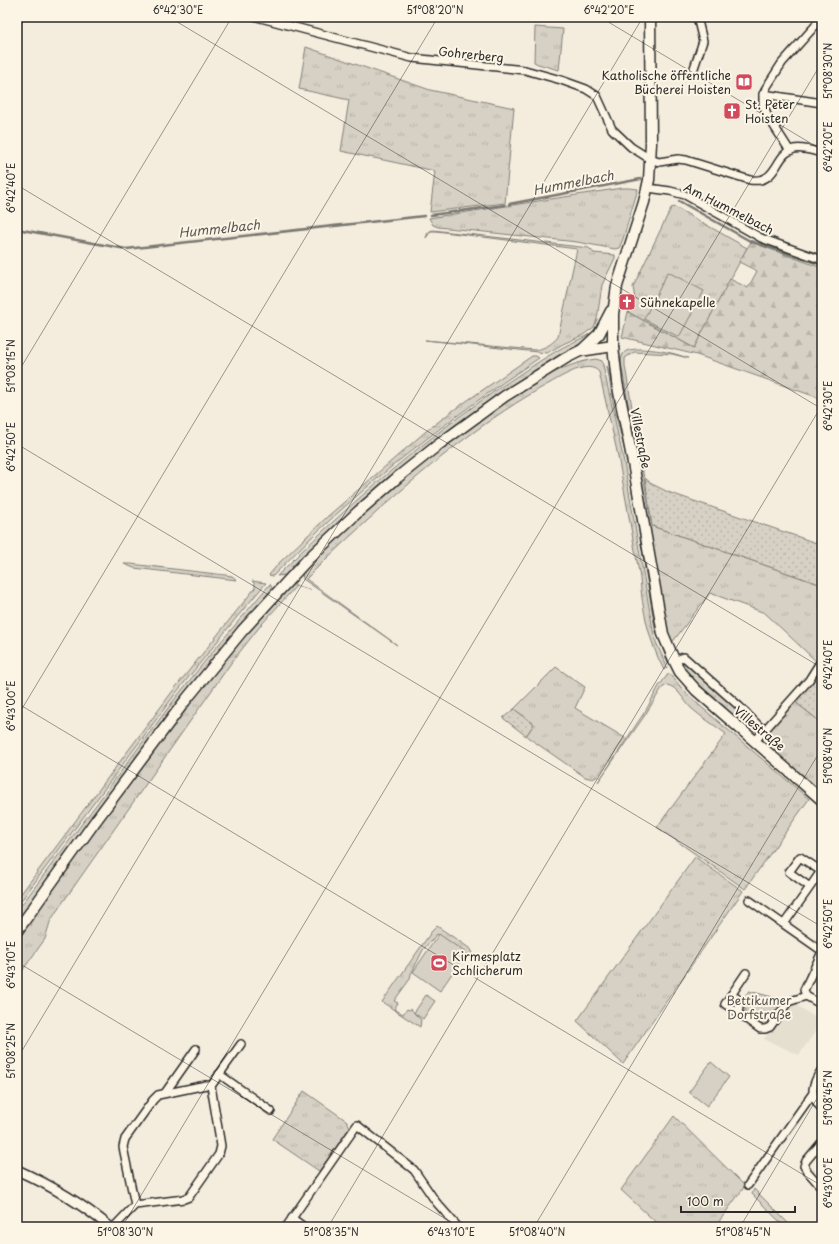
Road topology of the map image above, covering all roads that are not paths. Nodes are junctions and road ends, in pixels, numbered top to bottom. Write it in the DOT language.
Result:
graph roads {
  1 [pos="257,17"];
  2 [pos="650,17"];
  3 [pos="697,17"];
  4 [pos="820,18"];
  5 [pos="694,68"];
  6 [pos="763,94"];
  7 [pos="822,104"];
  8 [pos="790,151"];
  9 [pos="822,153"];
  10 [pos="650,159"];
  11 [pos="648,188"];
  12 [pos="822,260"];
  13 [pos="614,305"];
  14 [pos="613,346"];
  15 [pos="580,351"];
  16 [pos="675,662"];
  17 [pos="819,664"];
  18 [pos="764,731"];
  19 [pos="755,741"];
  20 [pos="822,800"];
  21 [pos="810,886"];
  22 [pos="749,900"];
  23 [pos="784,924"];
  24 [pos="17,931"];
  25 [pos="822,951"];
  26 [pos="746,973"];
  27 [pos="731,995"];
  28 [pos="806,996"];
  29 [pos="822,1005"];
  30 [pos="738,1013"];
  31 [pos="241,1044"];
  32 [pos="196,1049"];
  33 [pos="822,1069"];
  34 [pos="219,1074"];
  35 [pos="211,1086"];
  36 [pos="166,1093"];
  37 [pos="813,1094"];
  38 [pos="822,1109"];
  39 [pos="271,1111"];
  40 [pos="822,1142"];
  41 [pos="17,1170"];
  42 [pos="748,1186"];
  43 [pos="822,1188"];
  44 [pos="135,1205"];
  45 [pos="292,1218"];
  46 [pos="110,1227"];
  47 [pos="114,1227"];
  48 [pos="286,1227"];
  49 [pos="304,1227"];
  50 [pos="458,1227"];
  1 -- 10 [label="street, Gohrerberg"];
  2 -- 10 [label="main road, Villestraße"];
  3 -- 5 [label="street"];
  4 -- 6 [label="street"];
  6 -- 7 [label="street"];
  6 -- 8 [label="street"];
  8 -- 9 [label="street"];
  8 -- 10 [label="street"];
  10 -- 11 [label="main road, Villestraße"];
  11 -- 12 [label="street, Am Hummelbach"];
  11 -- 13 [label="main road, Villestraße"];
  13 -- 14 [label="main road, Villestraße"];
  13 -- 15 [label="main road"];
  14 -- 15 [label="main road"];
  14 -- 16 [label="main road, Villestraße"];
  15 -- 24 [label="main road"];
  16 -- 18 [label="street"];
  16 -- 19 [label="main road, Villestraße"];
  17 -- 18 [label="street"];
  18 -- 19 [label="street"];
  19 -- 20 [label="main road, Villestraße"];
  21 -- 21 [label="street"];
  21 -- 23 [label="street"];
  22 -- 23 [label="street"];
  23 -- 25 [label="street"];
  25 -- 28 [label="street"];
  26 -- 27 [label="street"];
  27 -- 30 [label="street"];
  27 -- 30 [label="street"];
  28 -- 29 [label="street"];
  28 -- 30 [label="street"];
  31 -- 34 [label="street"];
  32 -- 36 [label="street"];
  33 -- 37 [label="street"];
  34 -- 35 [label="street"];
  34 -- 39 [label="street"];
  35 -- 36 [label="street"];
  35 -- 44 [label="street"];
  36 -- 44 [label="street"];
  37 -- 38 [label="street"];
  37 -- 42 [label="street"];
  40 -- 43 [label="street"];
  41 -- 46 [label="street"];
  44 -- 47 [label="street"];
  45 -- 48 [label="street"];
  45 -- 49 [label="street"];
  45 -- 50 [label="street"];
}
